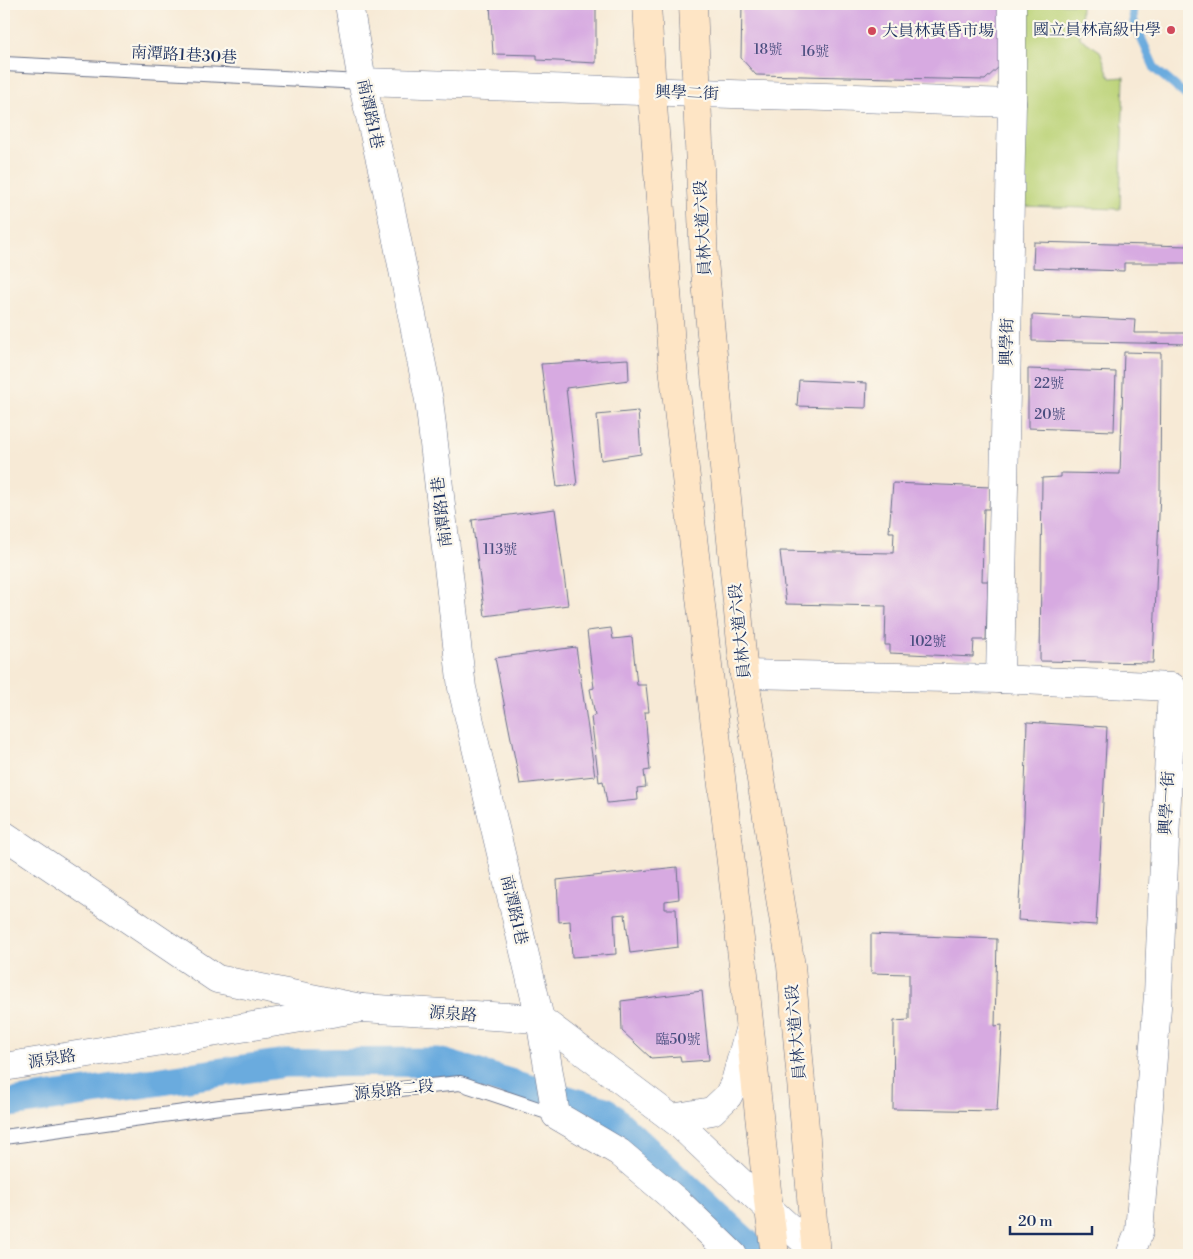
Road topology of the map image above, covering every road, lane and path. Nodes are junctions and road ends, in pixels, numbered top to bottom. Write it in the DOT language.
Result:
graph roads {
  1 [pos="349,4"];
  2 [pos="647,4"];
  3 [pos="693,4"];
  4 [pos="1012,4"];
  5 [pos="4,64"];
  6 [pos="362,82"];
  7 [pos="652,92"];
  8 [pos="697,94"];
  9 [pos="1012,103"];
  10 [pos="744,674"];
  11 [pos="1000,679"];
  12 [pos="4,835"];
  13 [pos="362,1008"];
  14 [pos="540,1020"];
  15 [pos="749,1030"];
  16 [pos="4,1067"];
  17 [pos="556,1115"];
  18 [pos="672,1118"];
  19 [pos="4,1137"];
  20 [pos="769,1209"];
  21 [pos="817,1254"];
  22 [pos="733,1255"];
  23 [pos="775,1255"];
  24 [pos="1130,1255"];
  1 -- 6 [label="street, 南潭路1巷"];
  2 -- 7 [label="main road"];
  3 -- 8 [label="main road, 員林大道六段"];
  4 -- 9 [label="street, 興學街"];
  5 -- 6 [label="lane, 南潭路1巷30巷"];
  6 -- 7 [label="street, 興學二街"];
  6 -- 14 [label="street, 南潭路1巷"];
  7 -- 8 [label="street, 興學二街"];
  7 -- 15 [label="main road"];
  8 -- 9 [label="street, 興學二街"];
  8 -- 10 [label="main road, 員林大道六段"];
  9 -- 11 [label="street, 興學街"];
  10 -- 11 [label="street, 興學一街"];
  10 -- 21 [label="main road, 員林大道六段"];
  11 -- 24 [label="street, 興學一街"];
  12 -- 13 [label="street"];
  13 -- 14 [label="street, 源泉路"];
  13 -- 16 [label="street, 源泉路"];
  14 -- 17 [label="street, 南潭路1巷"];
  14 -- 18 [label="street"];
  15 -- 18 [label="street"];
  15 -- 20 [label="main road"];
  17 -- 19 [label="lane, 源泉路二段"];
  17 -- 22 [label="street, 源泉路二段"];
  18 -- 20 [label="street"];
  20 -- 21 [label="street"];
  20 -- 23 [label="main road"];
}
